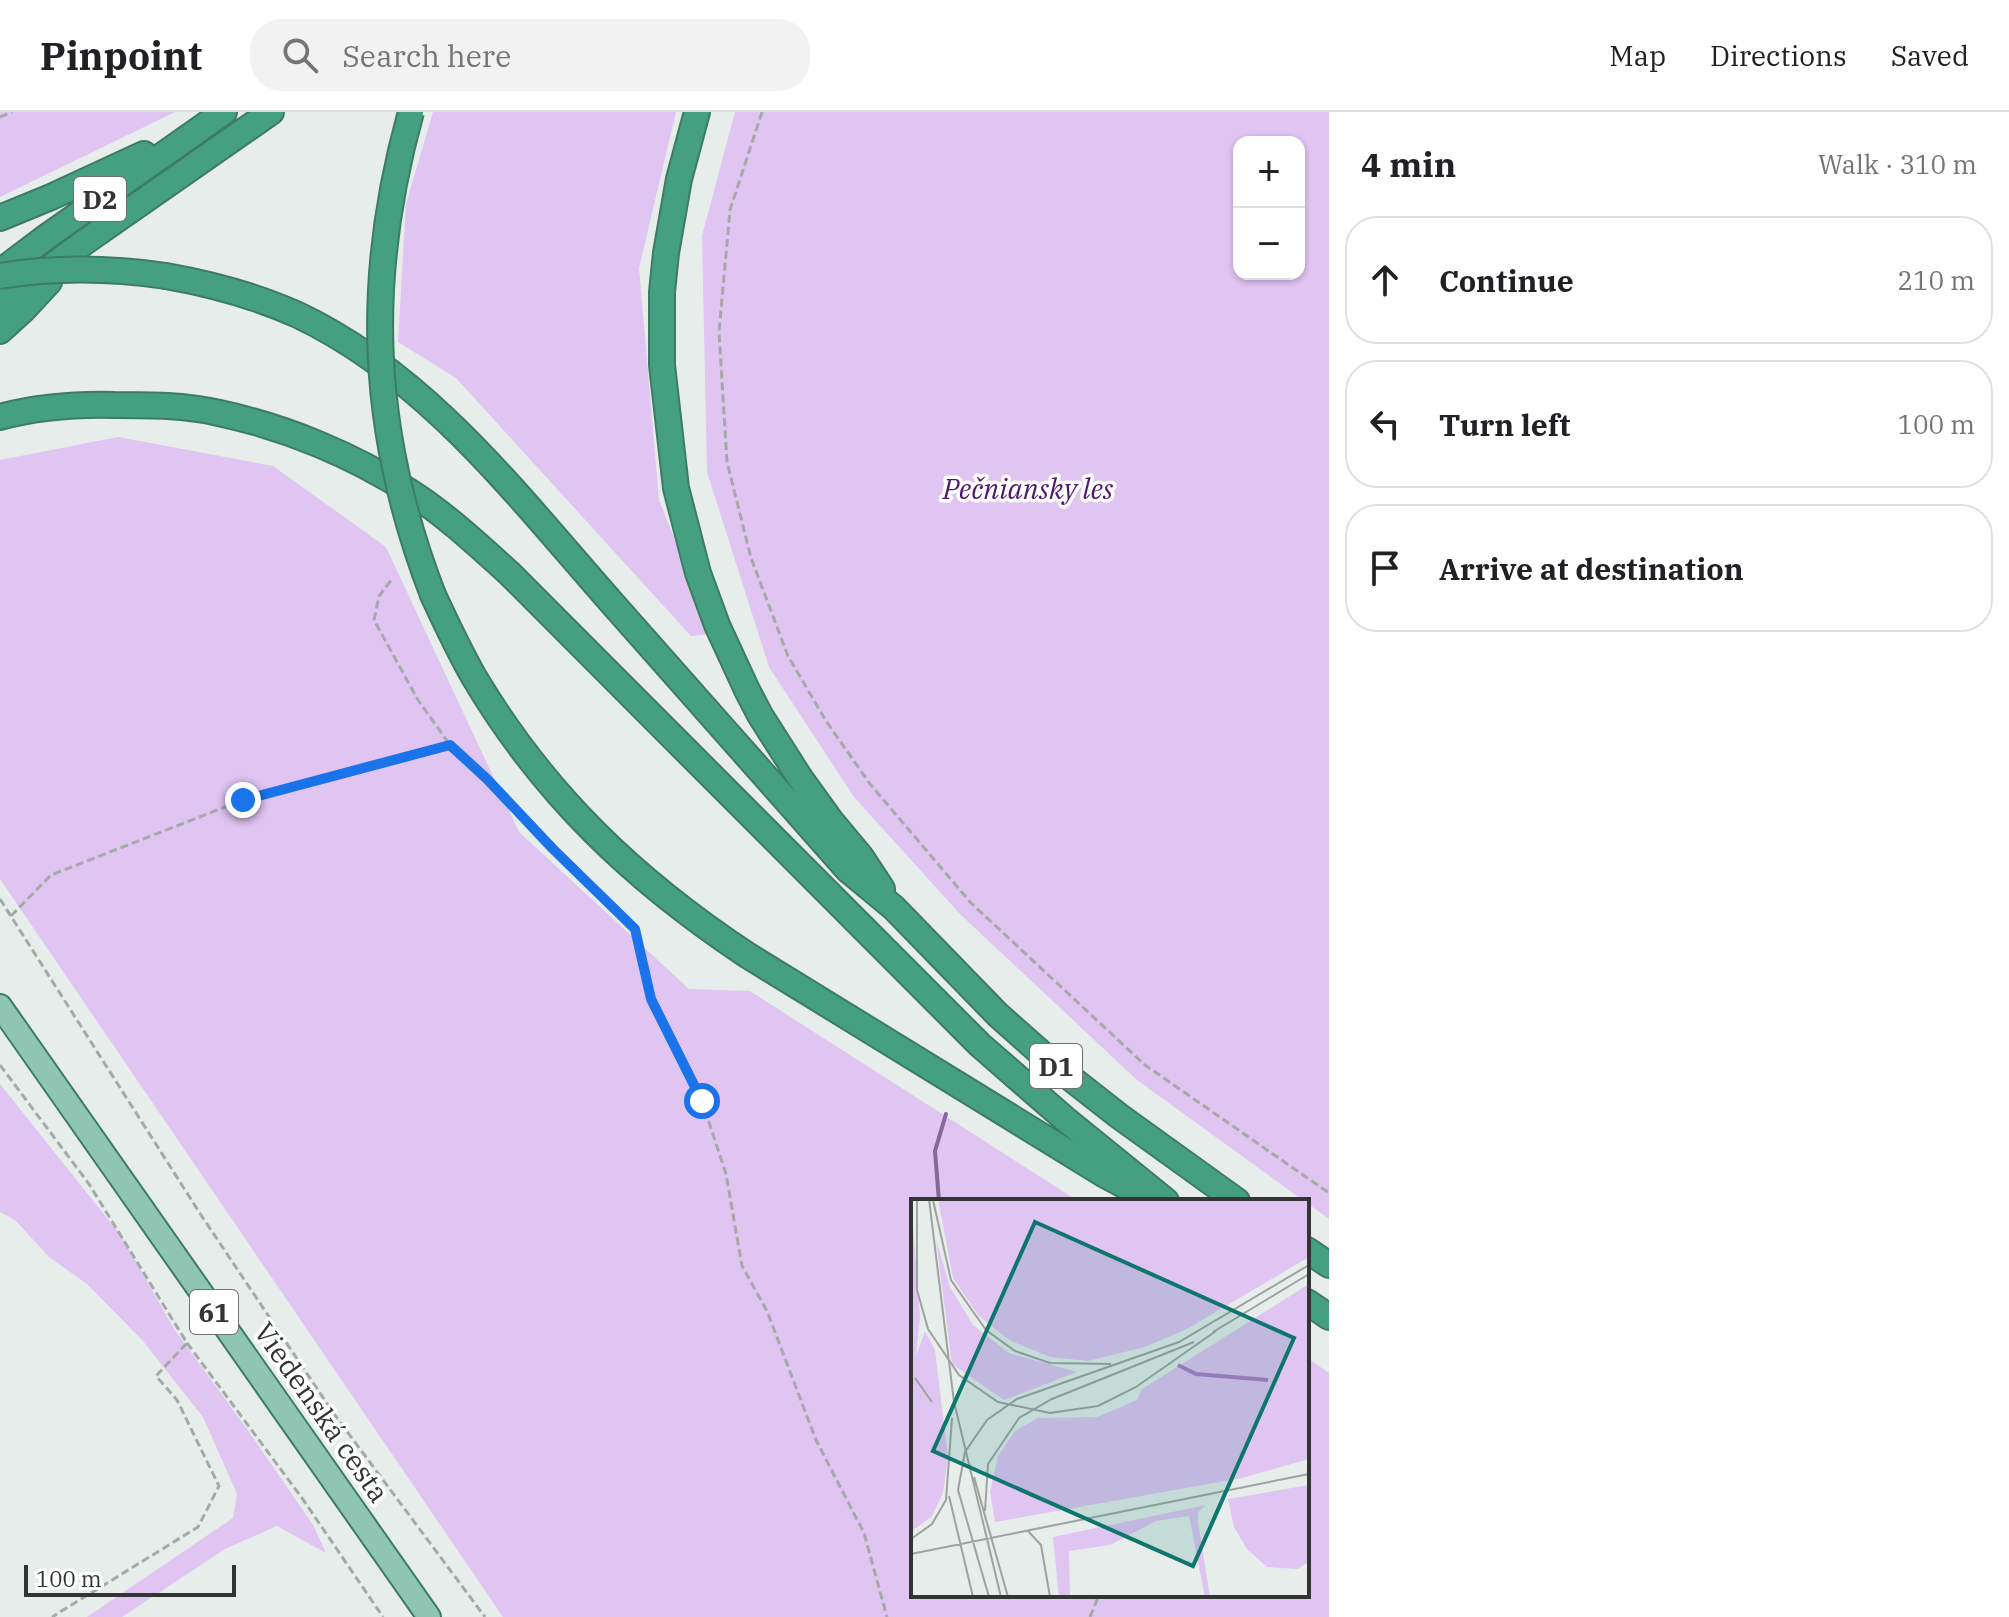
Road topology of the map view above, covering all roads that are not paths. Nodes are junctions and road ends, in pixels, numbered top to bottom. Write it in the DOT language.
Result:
graph roads {
  1 [pos="224,112"];
  2 [pos="271,112"];
  3 [pos="411,112"];
  4 [pos="697,112"];
  5 [pos="201,128"];
  6 [pos="0,218"];
  7 [pos="86,241"];
  8 [pos="0,274"];
  9 [pos="0,305"];
  10 [pos="0,331"];
  11 [pos="0,417"];
  12 [pos="894,908"];
  13 [pos="0,1006"];
  14 [pos="1149,1199"];
  15 [pos="1164,1199"];
  16 [pos="1234,1199"];
  17 [pos="1309,1251"];
  18 [pos="1329,1265"];
  19 [pos="1309,1303"];
  20 [pos="1329,1317"];
  21 [pos="429,1617"];
  1 -- 5 [label="highway, D2"];
  2 -- 7 [label="highway, D2"];
  3 -- 14 [label="highway, bridge"];
  4 -- 12 [label="highway"];
  5 -- 6 [label="highway"];
  5 -- 8 [label="highway, D2"];
  7 -- 9 [label="highway, D2"];
  7 -- 10 [label="highway"];
  8 -- 12 [label="highway, bridge"];
  11 -- 15 [label="highway"];
  12 -- 16 [label="highway, D1"];
  13 -- 21 [label="main road, Viedenská cesta / 61"];
  17 -- 18 [label="highway"];
  19 -- 20 [label="highway"];
}
